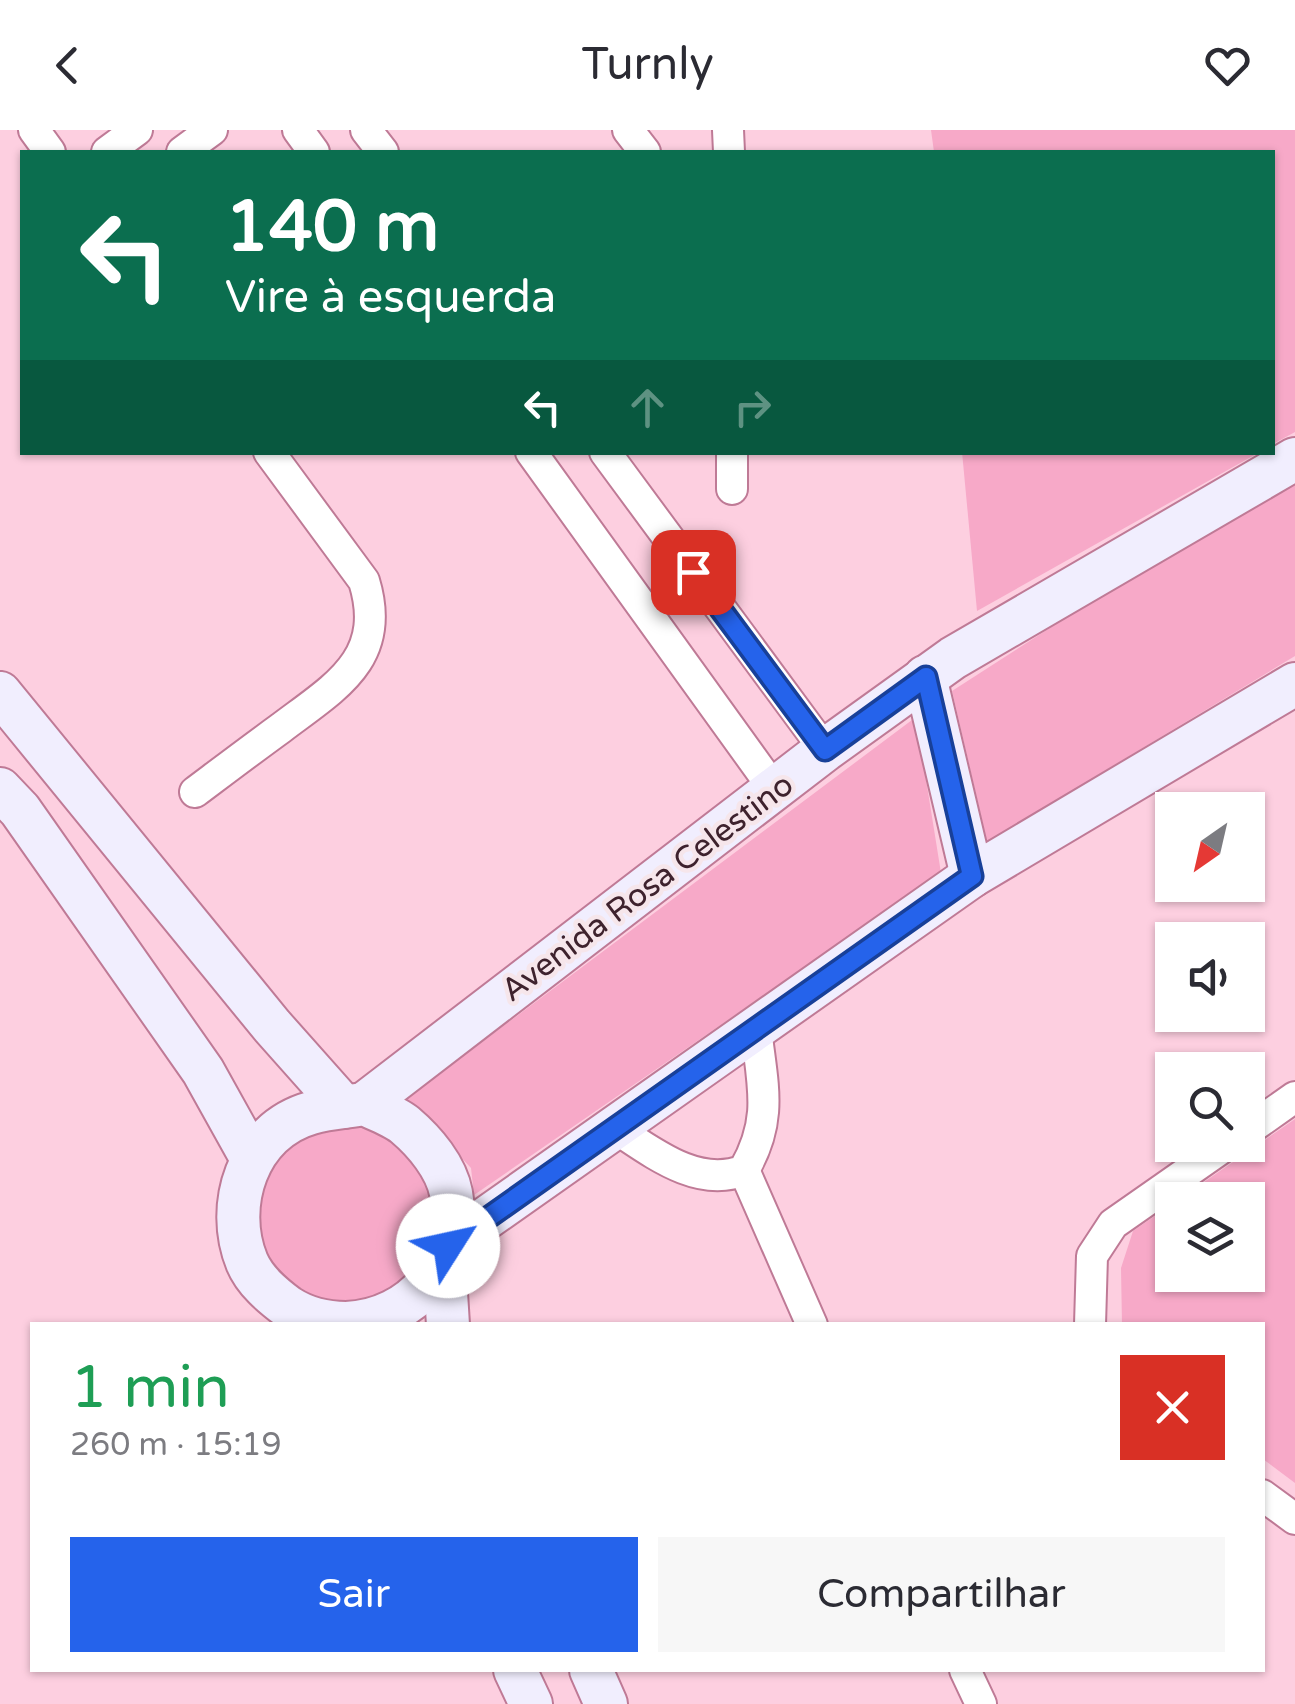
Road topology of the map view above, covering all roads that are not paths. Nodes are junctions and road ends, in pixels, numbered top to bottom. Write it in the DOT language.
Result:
graph roads {
  1 [pos="137,130"];
  2 [pos="212,130"];
  3 [pos="366,130"];
  4 [pos="110,150"];
  5 [pos="185,150"];
  6 [pos="381,150"];
  7 [pos="272,455"];
  8 [pos="533,455"];
  9 [pos="607,455"];
  10 [pos="732,455"];
  11 [pos="1295,459"];
  12 [pos="732,489"];
  13 [pos="926,677"];
  14 [pos="1295,684"];
  15 [pos="0,693"];
  16 [pos="825,750"];
  17 [pos="0,789"];
  18 [pos="774,790"];
  19 [pos="194,792"];
  20 [pos="972,876"];
  21 [pos="756,1028"];
  22 [pos="1295,1096"];
  23 [pos="354,1106"];
  24 [pos="1265,1118"];
  25 [pos="615,1128"];
  26 [pos="252,1159"];
  27 [pos="1202,1162"];
  28 [pos="744,1170"];
  29 [pos="446,1253"];
  30 [pos="327,1322"];
  31 [pos="371,1322"];
  32 [pos="448,1322"];
  33 [pos="811,1322"];
  34 [pos="1090,1322"];
  35 [pos="1265,1498"];
  36 [pos="1295,1518"];
  37 [pos="517,1672"];
  38 [pos="592,1672"];
  39 [pos="967,1672"];
  40 [pos="530,1704"];
  41 [pos="606,1704"];
  42 [pos="980,1704"];
  1 -- 4 [label="street"];
  2 -- 5 [label="street"];
  3 -- 6 [label="street"];
  7 -- 19 [label="street"];
  8 -- 18 [label="street"];
  9 -- 16 [label="street"];
  10 -- 12 [label="street"];
  11 -- 13 [label="street, Avenida Rosa Celestino"];
  13 -- 16 [label="street, Avenida Rosa Celestino"];
  13 -- 20 [label="street"];
  14 -- 20 [label="street"];
  15 -- 23 [label="street"];
  16 -- 18 [label="street, Avenida Rosa Celestino"];
  17 -- 26 [label="street"];
  18 -- 23 [label="street, Avenida Rosa Celestino"];
  20 -- 21 [label="street"];
  21 -- 25 [label="street"];
  21 -- 28 [label="street"];
  22 -- 24 [label="street"];
  23 -- 26 [label="street"];
  23 -- 29 [label="street"];
  25 -- 28 [label="street"];
  25 -- 29 [label="street"];
  26 -- 30 [label="street"];
  27 -- 34 [label="street"];
  28 -- 33 [label="street"];
  29 -- 31 [label="street"];
  29 -- 32 [label="street"];
  35 -- 36 [label="street"];
  37 -- 40 [label="street"];
  38 -- 41 [label="street"];
  39 -- 42 [label="street"];
}
